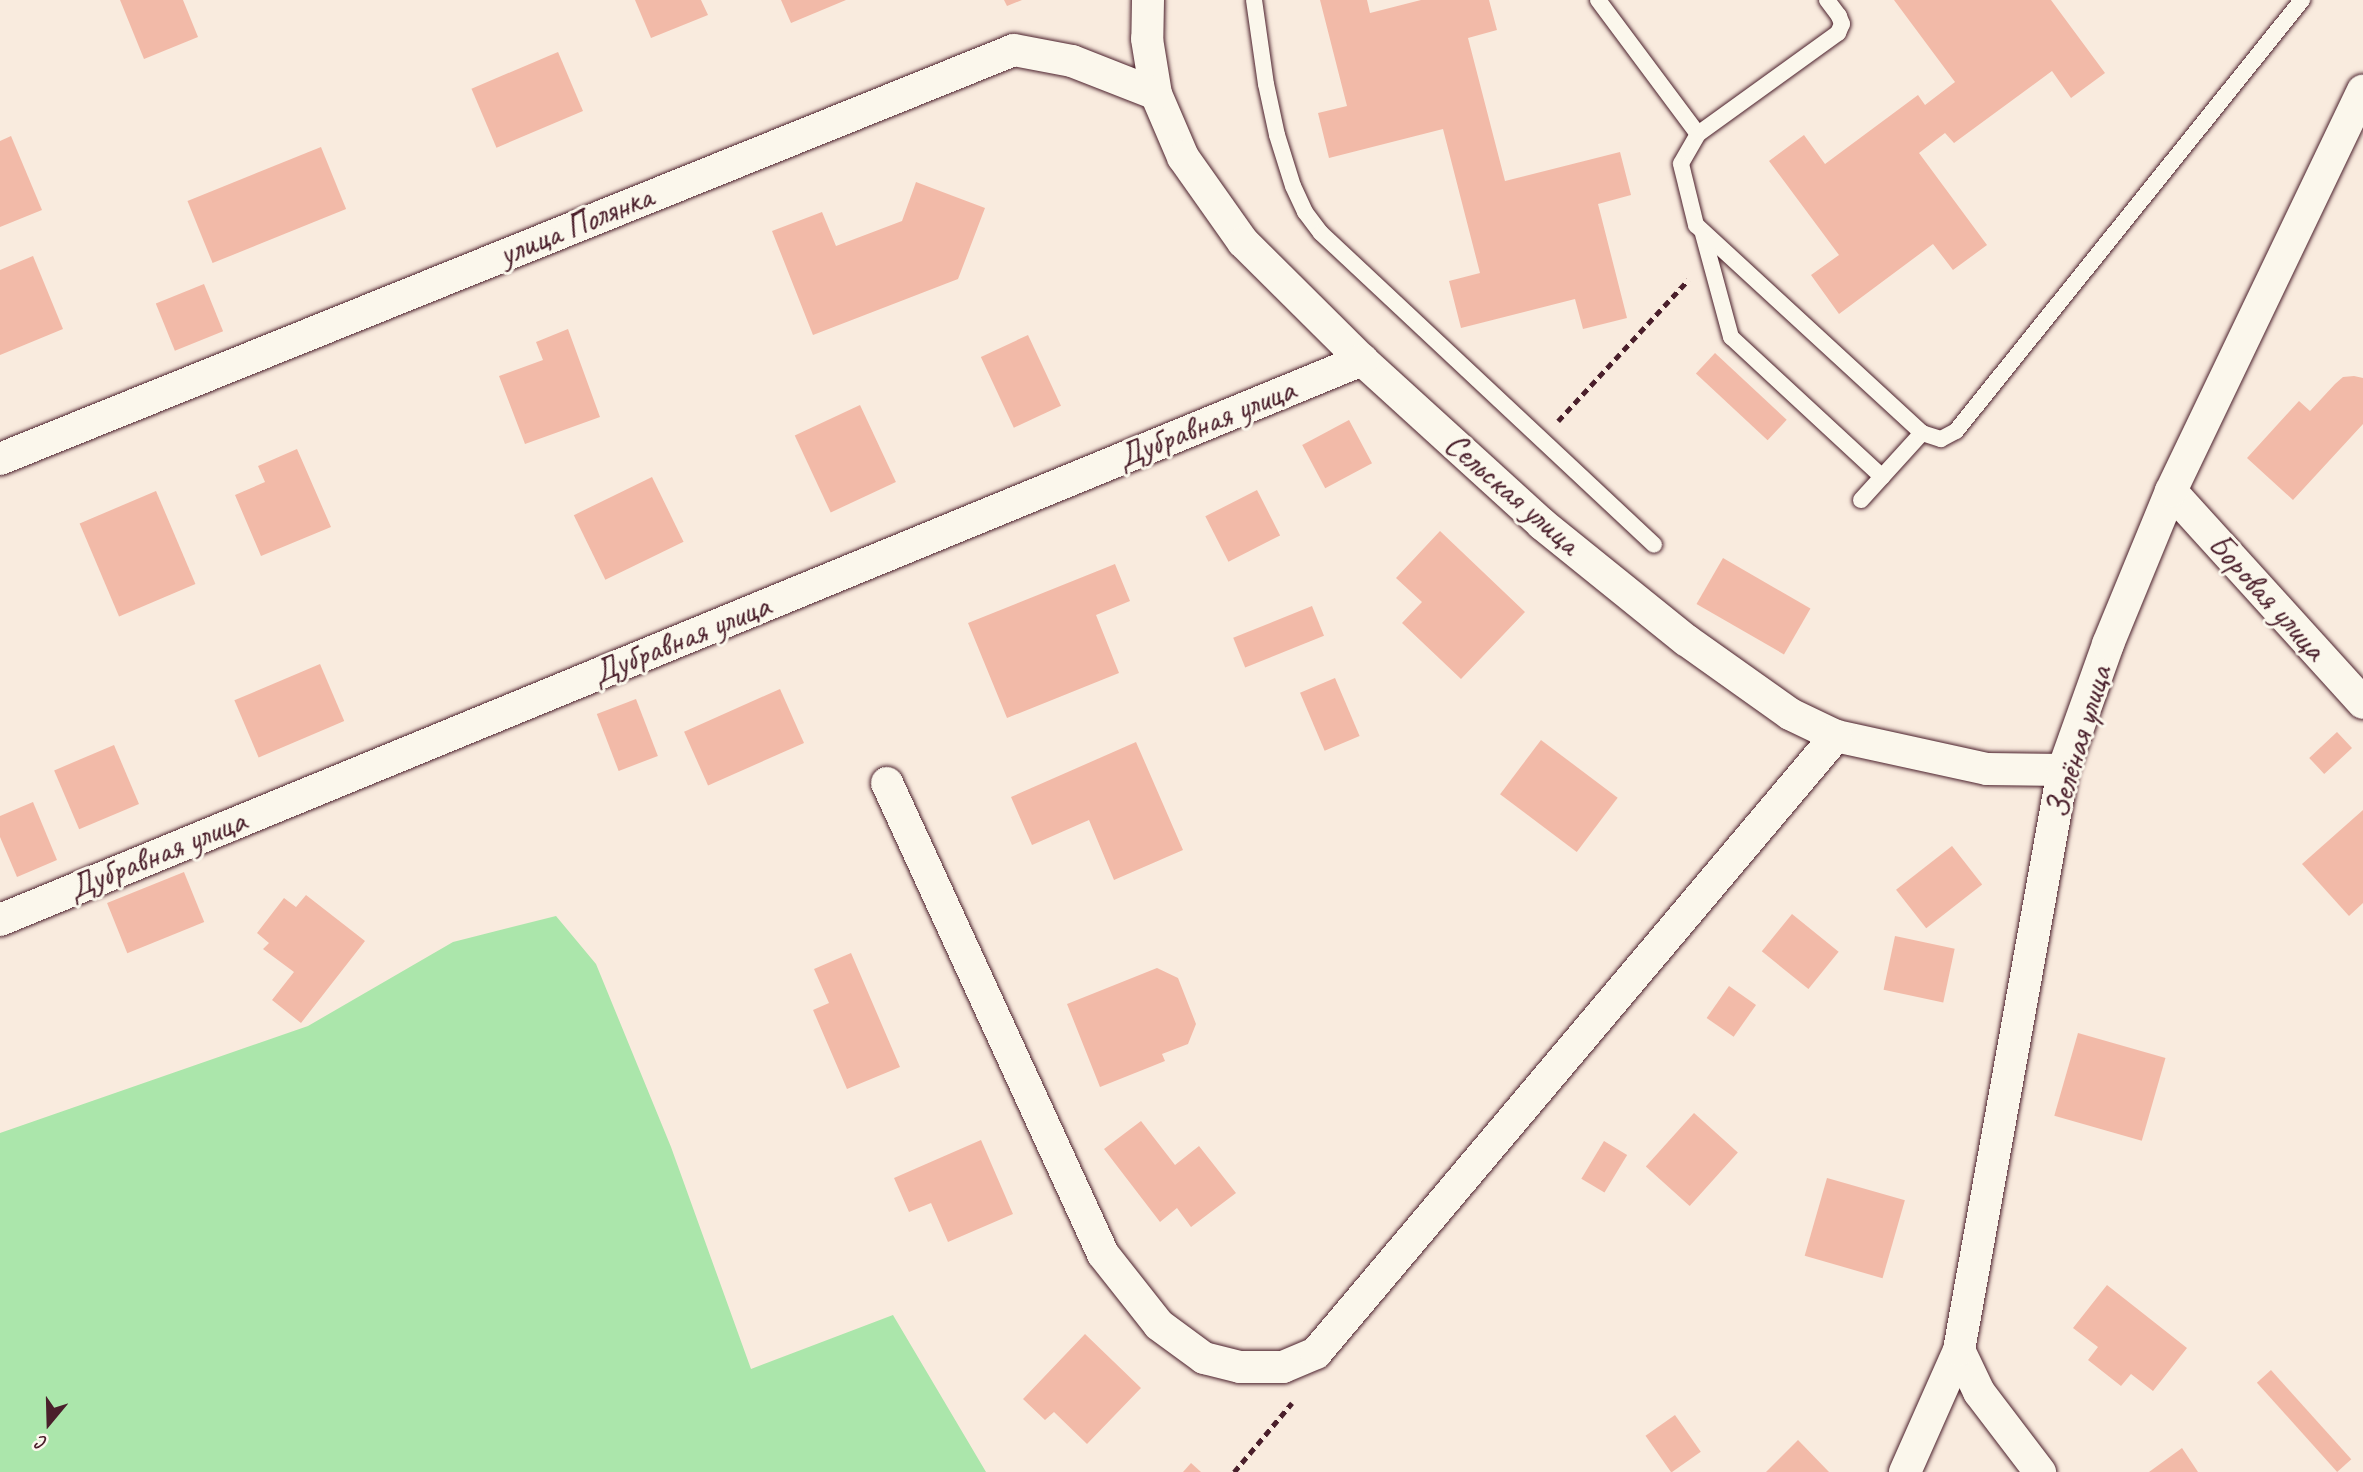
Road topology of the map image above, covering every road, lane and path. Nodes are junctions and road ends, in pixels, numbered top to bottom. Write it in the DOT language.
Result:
graph roads {
  1 [pos="1149,0"];
  2 [pos="1254,0"];
  3 [pos="1598,0"];
  4 [pos="1827,0"];
  5 [pos="2302,0"];
  6 [pos="2363,91"];
  7 [pos="1156,94"];
  8 [pos="1698,134"];
  9 [pos="1703,234"];
  10 [pos="1708,258"];
  11 [pos="1362,360"];
  12 [pos="1922,433"];
  13 [pos="1541,439"];
  14 [pos="0,459"];
  15 [pos="1882,477"];
  16 [pos="2171,491"];
  17 [pos="1861,500"];
  18 [pos="1654,545"];
  19 [pos="2363,703"];
  20 [pos="1836,736"];
  21 [pos="2063,769"];
  22 [pos="887,783"];
  23 [pos="0,920"];
  24 [pos="1959,1350"];
  25 [pos="1316,1353"];
  26 [pos="1234,1472"];
  27 [pos="1905,1472"];
  28 [pos="2040,1472"];
  1 -- 7 [label="street, Сельская улица"];
  2 -- 13 [label="lane"];
  3 -- 8 [label="lane"];
  4 -- 8 [label="lane"];
  5 -- 12 [label="lane"];
  6 -- 16 [label="street, Зелёная улица"];
  7 -- 11 [label="street, Сельская улица"];
  7 -- 14 [label="street, улица Полянка"];
  8 -- 9 [label="lane"];
  9 -- 10 [label="lane"];
  9 -- 12 [label="lane"];
  10 -- 13 [label="path"];
  10 -- 15 [label="lane"];
  11 -- 20 [label="street, Сельская улица"];
  11 -- 23 [label="street, Дубравная улица"];
  12 -- 15 [label="lane"];
  13 -- 18 [label="lane"];
  15 -- 17 [label="lane"];
  16 -- 19 [label="street, Боровая улица"];
  16 -- 21 [label="street, Зелёная улица"];
  20 -- 21 [label="street, Сельская улица"];
  20 -- 25 [label="street"];
  21 -- 24 [label="street, Зелёная улица"];
  22 -- 25 [label="street"];
  24 -- 27 [label="street, Зелёная улица"];
  24 -- 28 [label="street"];
  25 -- 26 [label="path"];
}
